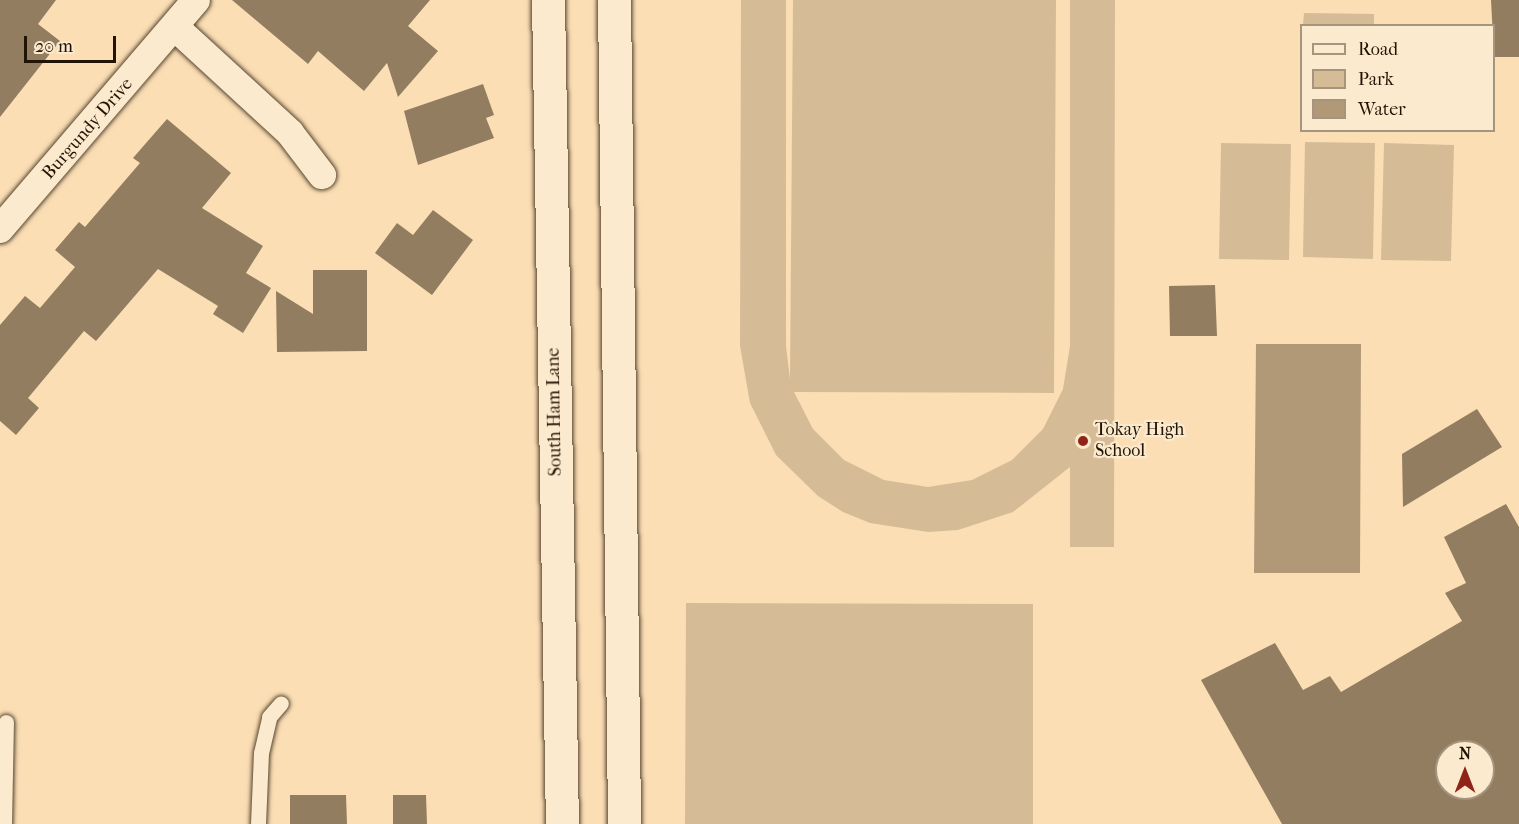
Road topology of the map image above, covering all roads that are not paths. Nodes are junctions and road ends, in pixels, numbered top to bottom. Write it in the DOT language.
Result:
graph roads {
  1 [pos="196,0"];
  2 [pos="548,0"];
  3 [pos="614,0"];
  4 [pos="176,28"];
  5 [pos="322,175"];
  6 [pos="0,229"];
  7 [pos="281,703"];
  8 [pos="6,722"];
  9 [pos="4,824"];
  10 [pos="258,824"];
  11 [pos="562,824"];
  12 [pos="624,824"];
  1 -- 4 [label="street, Burgundy Drive"];
  2 -- 11 [label="main road, South Ham Lane"];
  3 -- 12 [label="main road"];
  4 -- 5 [label="street"];
  4 -- 6 [label="street, Burgundy Drive"];
  7 -- 10 [label="lane"];
  8 -- 9 [label="lane"];
}
